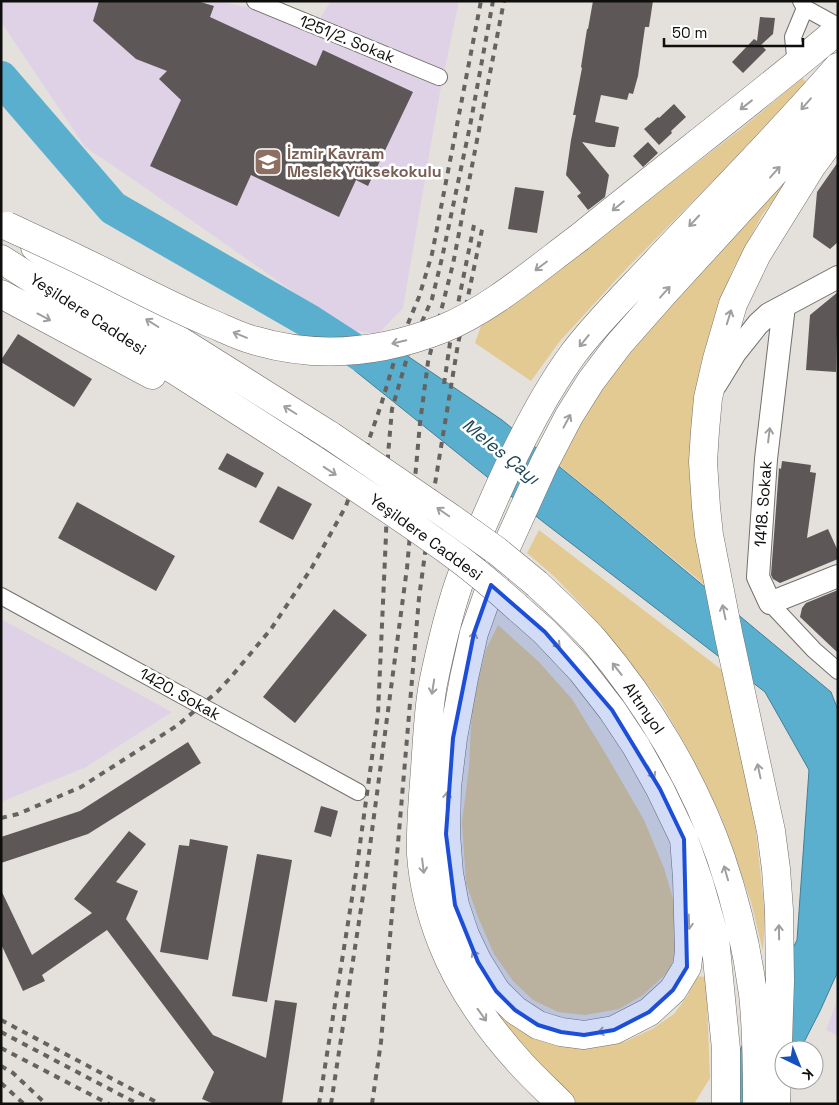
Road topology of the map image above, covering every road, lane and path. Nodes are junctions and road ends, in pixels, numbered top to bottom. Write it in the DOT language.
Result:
graph roads {
  1 [pos="255,1"];
  2 [pos="803,5"];
  3 [pos="838,28"];
  4 [pos="796,65"];
  5 [pos="838,67"];
  6 [pos="438,77"];
  7 [pos="838,103"];
  8 [pos="838,130"];
  9 [pos="4,225"];
  10 [pos="1,258"];
  11 [pos="838,277"];
  12 [pos="1,294"];
  13 [pos="784,306"];
  14 [pos="708,398"];
  15 [pos="331,436"];
  16 [pos="290,444"];
  17 [pos="838,576"];
  18 [pos="1,596"];
  19 [pos="770,603"];
  20 [pos="838,671"];
  21 [pos="358,792"];
  22 [pos="684,839"];
  23 [pos="561,1104"];
  24 [pos="726,1104"];
  25 [pos="757,1104"];
  26 [pos="776,1104"];
  1 -- 6 [label="street, 1251/2. Sokak"];
  2 -- 3 [label="street"];
  2 -- 4 [label="street"];
  3 -- 4 [label="highway"];
  4 -- 9 [label="highway, one-way, bridge"];
  5 -- 23 [label="highway, one-way"];
  22 -- 7 [label="highway, one-way"];
  14 -- 8 [label="highway, one-way"];
  15 -- 9 [label="highway, Yeşildere Caddesi, one-way, bridge"];
  10 -- 16 [label="highway, Yeşildere Caddesi"];
  11 -- 13 [label="street"];
  12 -- 16 [label="highway, one-way"];
  13 -- 14 [label="street"];
  19 -- 13 [label="street, 1418. Sokak, one-way"];
  26 -- 14 [label="highway, one-way"];
  25 -- 15 [label="highway, Altınyol, one-way, bridge"];
  16 -- 22 [label="highway, Yeşildere Caddesi, one-way, bridge"];
  17 -- 19 [label="street"];
  18 -- 21 [label="street, 1420. Sokak"];
  19 -- 20 [label="street, 1418. Sokak"];
  22 -- 24 [label="highway, Yeşildere Caddesi"];
}
